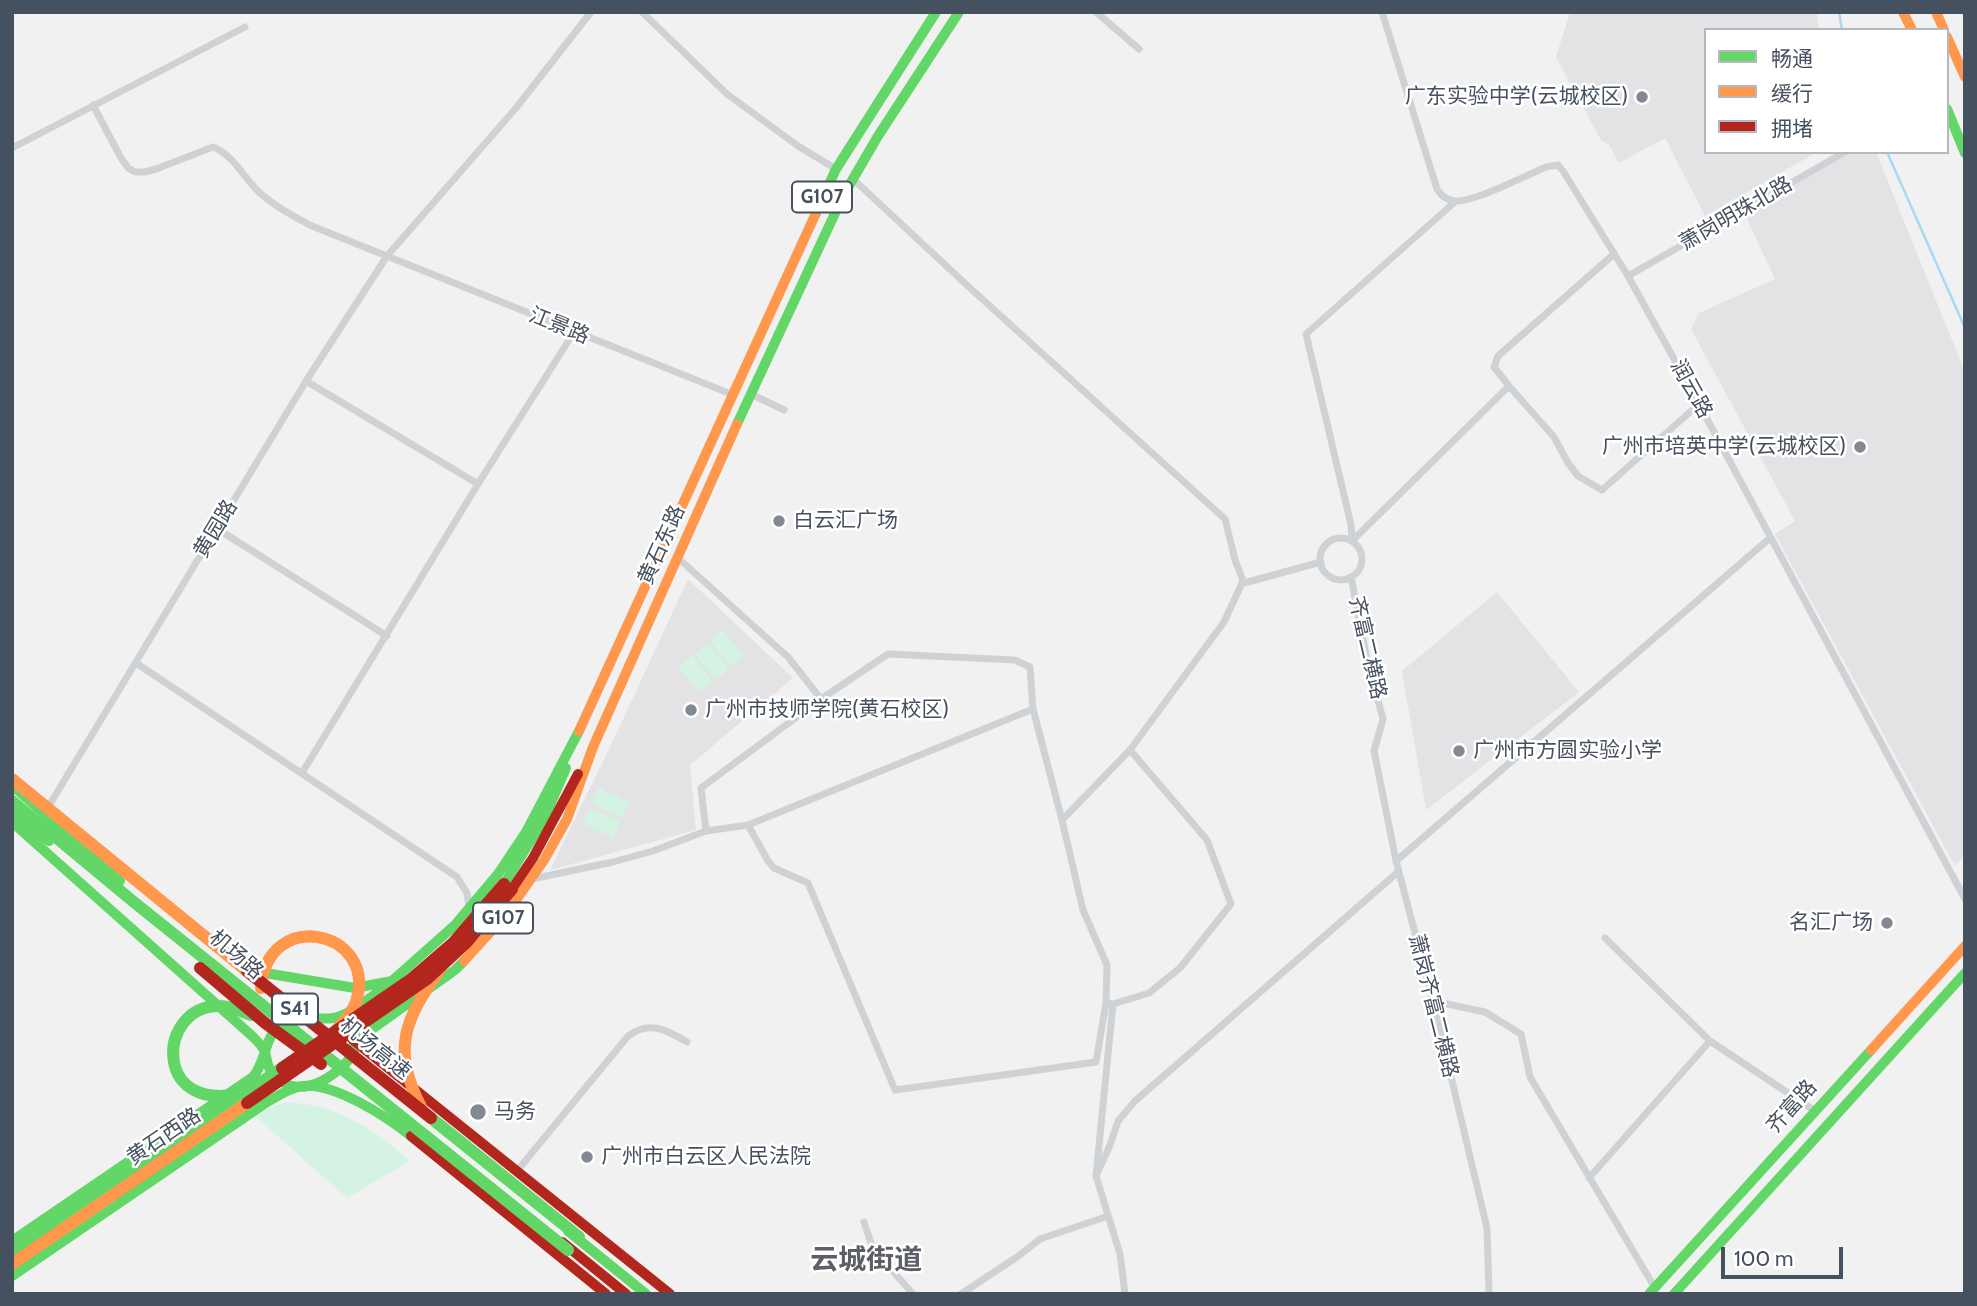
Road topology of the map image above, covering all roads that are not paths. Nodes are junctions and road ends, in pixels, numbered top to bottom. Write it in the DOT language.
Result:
graph roads {
  1 [pos="591,12"];
  2 [pos="642,12"];
  3 [pos="959,12"];
  4 [pos="1096,12"];
  5 [pos="1382,12"];
  6 [pos="1903,12"];
  7 [pos="1936,12"];
  8 [pos="934,13"];
  9 [pos="245,27"];
  10 [pos="1911,28"];
  11 [pos="1943,28"];
  12 [pos="1949,41"];
  13 [pos="1139,49"];
  14 [pos="1965,77"];
  15 [pos="93,105"];
  16 [pos="1949,113"];
  17 [pos="12,148"];
  18 [pos="1965,153"];
  19 [pos="1842,154"];
  20 [pos="836,169"];
  21 [pos="853,178"];
  22 [pos="1457,201"];
  23 [pos="1614,254"];
  24 [pos="387,256"];
  25 [pos="1628,276"];
  26 [pos="574,332"];
  27 [pos="306,381"];
  28 [pos="1509,386"];
  29 [pos="731,394"];
  30 [pos="751,394"];
  31 [pos="1699,404"];
  32 [pos="784,410"];
  33 [pos="478,484"];
  34 [pos="216,528"];
  35 [pos="1770,538"];
  36 [pos="1352,541"];
  37 [pos="678,557"];
  38 [pos="1321,562"];
  39 [pos="1351,577"];
  40 [pos="1242,581"];
  41 [pos="387,636"];
  42 [pos="136,663"];
  43 [pos="821,699"];
  44 [pos="1033,709"];
  45 [pos="1384,719"];
  46 [pos="576,738"];
  47 [pos="593,747"];
  48 [pos="1130,750"];
  49 [pos="12,772"];
  50 [pos="302,773"];
  51 [pos="12,779"];
  52 [pos="12,785"];
  53 [pos="12,801"];
  54 [pos="50,804"];
  55 [pos="12,811"];
  56 [pos="1062,820"];
  57 [pos="12,822"];
  58 [pos="748,825"];
  59 [pos="706,831"];
  60 [pos="1396,861"];
  61 [pos="1398,872"];
  62 [pos="532,879"];
  63 [pos="116,886"];
  64 [pos="508,886"];
  65 [pos="1965,899"];
  66 [pos="470,910"];
  67 [pos="1605,939"];
  68 [pos="1965,946"];
  69 [pos="243,968"];
  70 [pos="441,968"];
  71 [pos="1965,973"];
  72 [pos="392,981"];
  73 [pos="213,1001"];
  74 [pos="413,1001"];
  75 [pos="1433,1001"];
  76 [pos="1109,1003"];
  77 [pos="361,1004"];
  78 [pos="272,1011"];
  79 [pos="300,1016"];
  80 [pos="323,1018"];
  81 [pos="265,1023"];
  82 [pos="376,1027"];
  83 [pos="335,1038"];
  84 [pos="1710,1041"];
  85 [pos="354,1042"];
  86 [pos="687,1042"];
  87 [pos="265,1053"];
  88 [pos="306,1086"];
  89 [pos="250,1090"];
  90 [pos="226,1096"];
  91 [pos="1815,1111"];
  92 [pos="451,1119"];
  93 [pos="241,1120"];
  94 [pos="429,1120"];
  95 [pos="430,1149"];
  96 [pos="517,1171"];
  97 [pos="1096,1176"];
  98 [pos="1589,1178"];
  99 [pos="1108,1216"];
  100 [pos="864,1222"];
  101 [pos="559,1232"];
  102 [pos="12,1241"];
  103 [pos="12,1253"];
  104 [pos="12,1264"];
  105 [pos="12,1276"];
  106 [pos="1652,1291"];
  107 [pos="606,1294"];
  108 [pos="624,1294"];
  109 [pos="648,1294"];
  110 [pos="670,1294"];
  111 [pos="913,1294"];
  112 [pos="961,1294"];
  113 [pos="1125,1294"];
  114 [pos="1489,1294"];
  115 [pos="1674,1294"];
  1 -- 24 [label="street, 黄园路"];
  2 -- 20 [label="street"];
  3 -- 21 [label="main road, 黄石东路 / G107"];
  4 -- 13 [label="street"];
  5 -- 22 [label="street"];
  6 -- 10 [label="main road"];
  7 -- 11 [label="main road"];
  8 -- 20 [label="main road, 黄石东路 / G107"];
  9 -- 15 [label="street"];
  12 -- 14 [label="main road"];
  15 -- 17 [label="street"];
  15 -- 24 [label="street, 江景路"];
  16 -- 18 [label="main road"];
  19 -- 25 [label="street, 萧岗明珠北路"];
  20 -- 29 [label="main road, 黄石东路 / G107"];
  21 -- 30 [label="main road, 黄石东路 / G107"];
  21 -- 40 [label="street"];
  22 -- 23 [label="street, 润云路"];
  22 -- 36 [label="street"];
  23 -- 25 [label="street, 润云路"];
  23 -- 28 [label="street"];
  24 -- 26 [label="street, 江景路"];
  24 -- 27 [label="street, 黄园路"];
  25 -- 31 [label="street, 润云路"];
  26 -- 29 [label="street, 江景路"];
  26 -- 33 [label="street"];
  27 -- 33 [label="street"];
  27 -- 34 [label="street, 黄园路"];
  28 -- 31 [label="street"];
  28 -- 36 [label="street"];
  29 -- 46 [label="main road, 黄石东路 / G107"];
  30 -- 32 [label="street"];
  30 -- 37 [label="main road, 黄石东路 / G107"];
  31 -- 35 [label="street, 润云路"];
  33 -- 41 [label="street"];
  34 -- 41 [label="street"];
  34 -- 42 [label="street, 黄园路"];
  35 -- 60 [label="street"];
  35 -- 65 [label="street, 润云路"];
  36 -- 38 [label="street"];
  36 -- 39 [label="street"];
  37 -- 43 [label="street"];
  37 -- 47 [label="main road, 黄石东路 / G107"];
  38 -- 39 [label="street"];
  38 -- 40 [label="street"];
  39 -- 45 [label="street, 齐富二横路"];
  40 -- 48 [label="street"];
  41 -- 50 [label="street"];
  42 -- 50 [label="street"];
  42 -- 54 [label="street, 黄园路"];
  43 -- 44 [label="street"];
  43 -- 59 [label="street"];
  44 -- 56 [label="street"];
  44 -- 58 [label="street"];
  45 -- 60 [label="street, 萧岗齐富二横路"];
  46 -- 64 [label="main road, 黄石东路"];
  46 -- 66 [label="main road, G107"];
  47 -- 62 [label="main road, G107"];
  47 -- 64 [label="main road, 黄石东路"];
  48 -- 56 [label="street"];
  48 -- 76 [label="street"];
  49 -- 54 [label="main road, 机场路 / G107"];
  50 -- 66 [label="street"];
  51 -- 109 [label="main road, 机场高速 / S41, bridge"];
  52 -- 63 [label="main road, 机场路"];
  53 -- 108 [label="main road, 机场高速 / S41, bridge"];
  54 -- 69 [label="main road, 机场路 / G107"];
  55 -- 63 [label="main road, 机场路"];
  56 -- 76 [label="street"];
  57 -- 73 [label="main road"];
  58 -- 59 [label="street"];
  58 -- 76 [label="street"];
  59 -- 62 [label="street"];
  60 -- 61 [label="street, 萧岗齐富二横路"];
  61 -- 75 [label="street, 萧岗齐富二横路"];
  61 -- 97 [label="street"];
  62 -- 74 [label="main road, G107"];
  63 -- 78 [label="main road, 机场路, bridge"];
  63 -- 81 [label="main road, 机场路, bridge"];
  64 -- 70 [label="main road, 黄石东路, bridge"];
  64 -- 83 [label="main road, 黄石东路, bridge"];
  66 -- 72 [label="main road, G107"];
  67 -- 84 [label="street"];
  68 -- 91 [label="main road, 齐富路"];
  69 -- 72 [label="main road, G107"];
  69 -- 73 [label="main road"];
  69 -- 79 [label="main road, 机场路"];
  70 -- 83 [label="main road, 黄石东路, bridge"];
  70 -- 94 [label="main road, bridge"];
  71 -- 115 [label="main road, 齐富路"];
  72 -- 74 [label="main road"];
  72 -- 77 [label="main road"];
  73 -- 87 [label="main road"];
  74 -- 82 [label="main road, G107"];
  75 -- 98 [label="street"];
  75 -- 114 [label="street, 萧岗齐富二横路"];
  76 -- 97 [label="street"];
  77 -- 80 [label="main road"];
  77 -- 82 [label="main road"];
  78 -- 83 [label="main road, bridge"];
  78 -- 94 [label="main road, 机场路, bridge"];
  79 -- 80 [label="main road"];
  79 -- 87 [label="main road"];
  80 -- 85 [label="main road"];
  81 -- 89 [label="main road, bridge"];
  81 -- 101 [label="main road, 机场路, bridge"];
  82 -- 85 [label="main road, G107"];
  83 -- 89 [label="main road, 黄石西路, bridge"];
  83 -- 104 [label="main road, 黄石西路, bridge"];
  84 -- 91 [label="street"];
  84 -- 98 [label="street"];
  85 -- 88 [label="main road, G107"];
  85 -- 92 [label="main road"];
  86 -- 96 [label="street"];
  87 -- 88 [label="main road"];
  87 -- 90 [label="main road"];
  88 -- 93 [label="main road"];
  88 -- 95 [label="main road"];
  89 -- 103 [label="main road, 黄石西路, bridge"];
  90 -- 93 [label="main road"];
  90 -- 102 [label="main road"];
  91 -- 106 [label="main road, 齐富路"];
  92 -- 95 [label="main road"];
  92 -- 96 [label="main road"];
  93 -- 105 [label="main road"];
  94 -- 101 [label="main road, 机场路, bridge"];
  95 -- 107 [label="main road"];
  96 -- 110 [label="main road"];
  97 -- 99 [label="street"];
  98 -- 106 [label="street"];
  99 -- 112 [label="street"];
  99 -- 113 [label="street"];
  100 -- 111 [label="street"];
  101 -- 108 [label="main road, 机场路"];
  101 -- 109 [label="main road, 机场路"];
}
